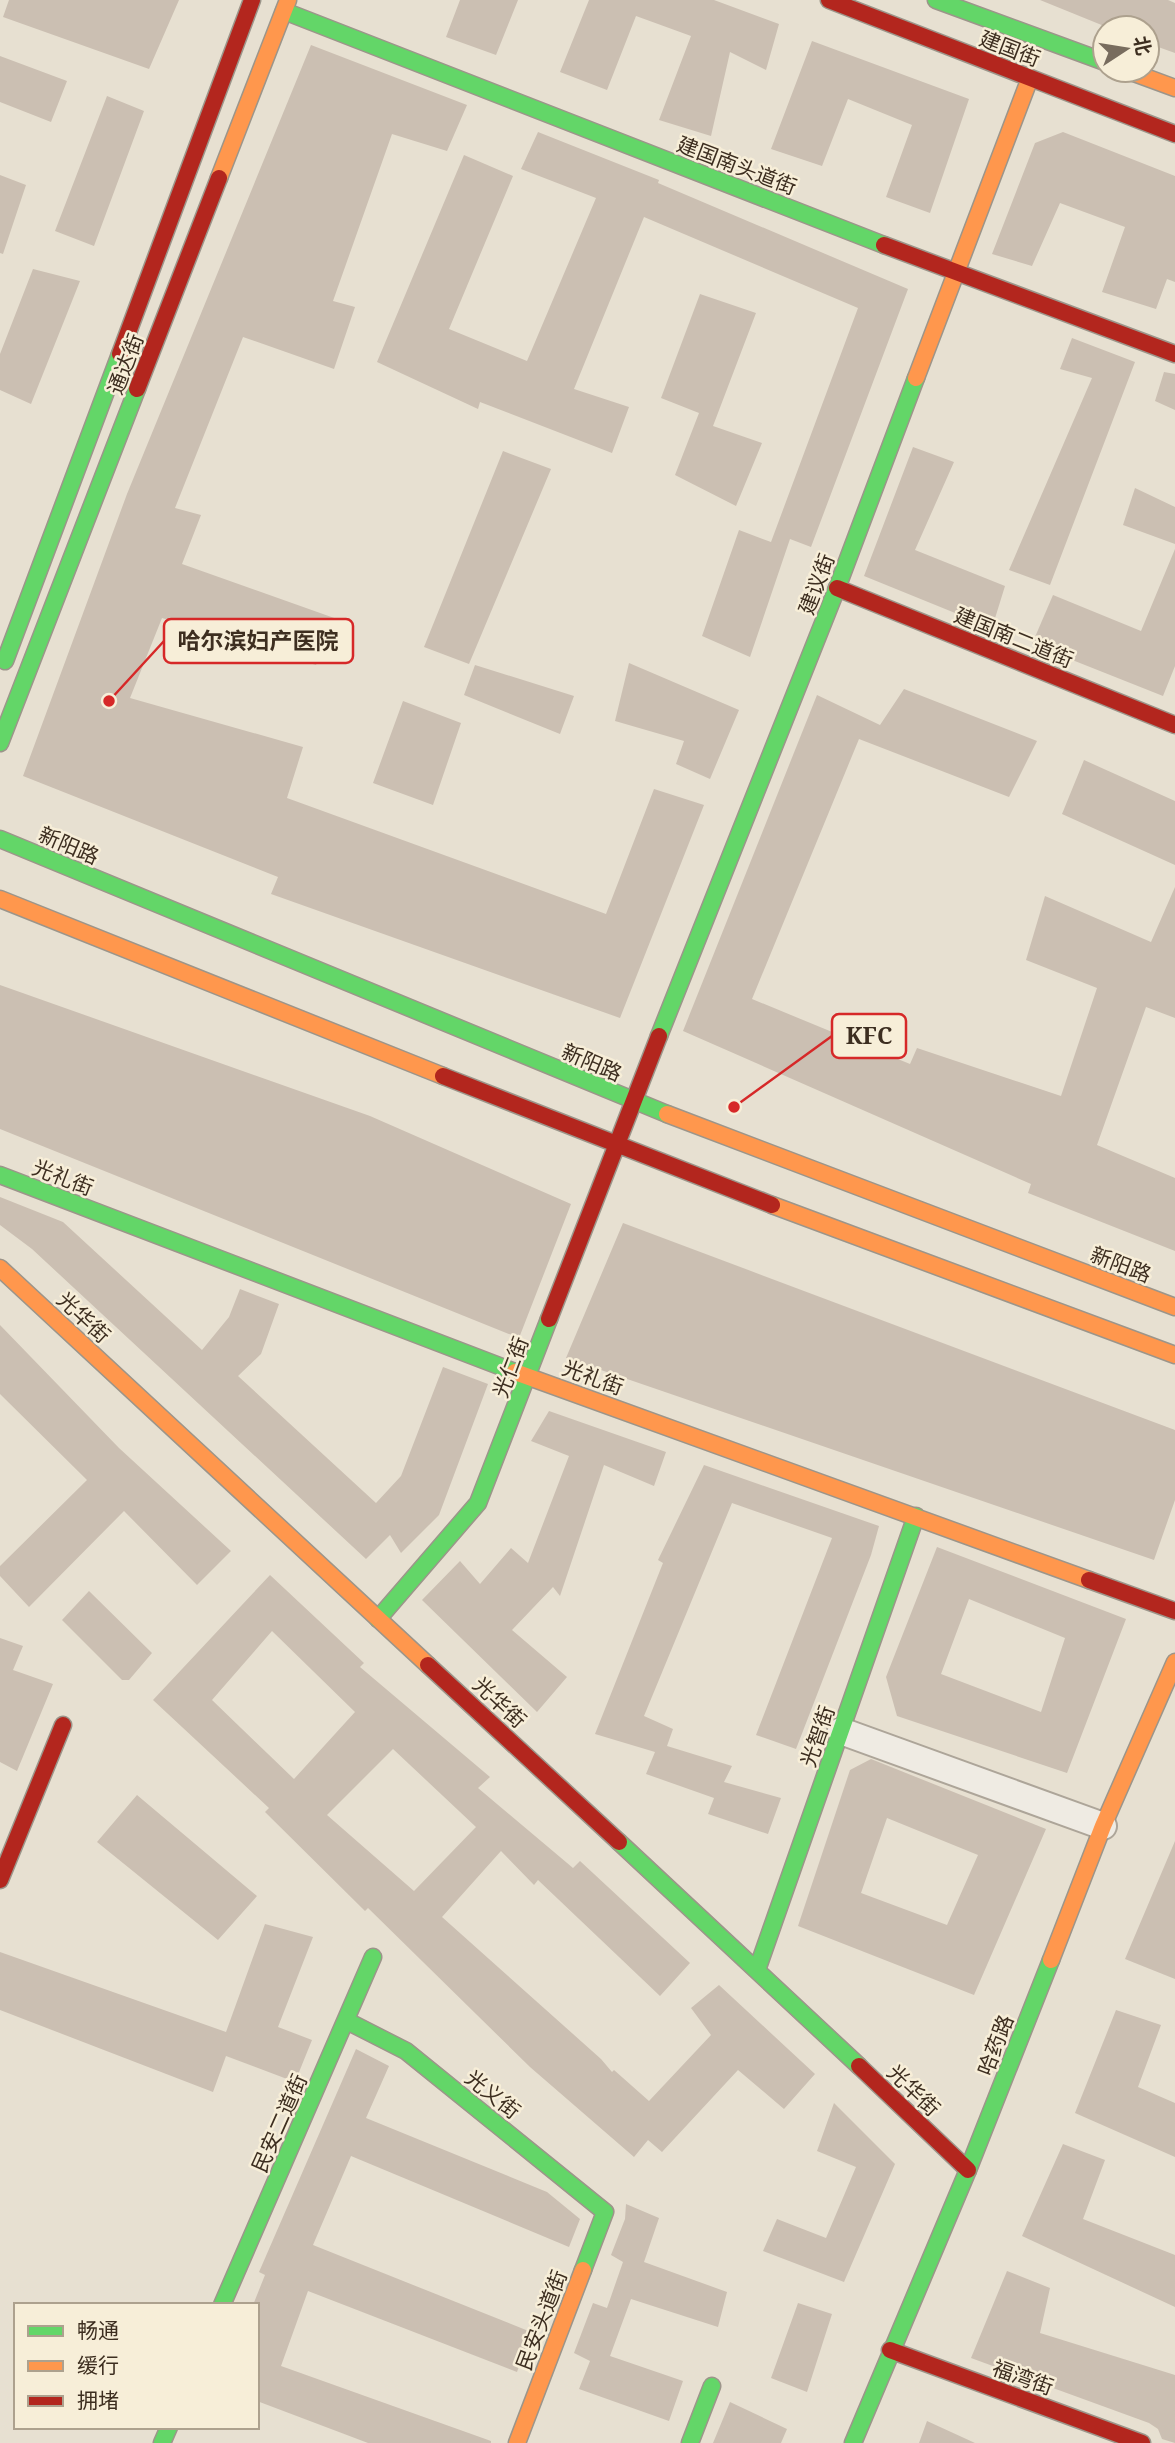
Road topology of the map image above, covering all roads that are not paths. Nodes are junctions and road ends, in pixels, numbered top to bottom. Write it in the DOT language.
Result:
graph roads {
  1 [pos="252,0"];
  2 [pos="830,0"];
  3 [pos="936,0"];
  4 [pos="286,5"];
  5 [pos="1091,57"];
  6 [pos="1030,78"];
  7 [pos="1175,134"];
  8 [pos="957,273"];
  9 [pos="1175,354"];
  10 [pos="837,588"];
  11 [pos="0,674"];
  12 [pos="1175,725"];
  13 [pos="0,743"];
  14 [pos="0,839"];
  15 [pos="0,899"];
  16 [pos="633,1101"];
  17 [pos="616,1146"];
  18 [pos="0,1175"];
  19 [pos="0,1268"];
  20 [pos="1175,1307"];
  21 [pos="1175,1355"];
  22 [pos="530,1377"];
  23 [pos="916,1516"];
  24 [pos="1175,1611"];
  25 [pos="378,1619"];
  26 [pos="1175,1662"];
  27 [pos="1168,1697"];
  28 [pos="63,1725"];
  29 [pos="841,1731"];
  30 [pos="1104,1826"];
  31 [pos="0,1880"];
  32 [pos="373,1957"];
  33 [pos="757,1970"];
  34 [pos="347,2021"];
  35 [pos="968,2170"];
  36 [pos="605,2212"];
  37 [pos="223,2303"];
  38 [pos="890,2350"];
  39 [pos="712,2386"];
  40 [pos="517,2443"];
  41 [pos="690,2443"];
  42 [pos="853,2443"];
  43 [pos="1142,2443"];
  1 -- 11 [label="street, 通达街"];
  2 -- 6 [label="street, 建国街"];
  3 -- 5 [label="street, 建国街"];
  4 -- 8 [label="street, 建国南头道街"];
  4 -- 13 [label="street, 通达街"];
  6 -- 7 [label="street, 建国街"];
  6 -- 8 [label="street, 建议街"];
  8 -- 9 [label="street, 建国南头道街"];
  8 -- 10 [label="street, 建议街"];
  10 -- 12 [label="street, 建国南二道街"];
  10 -- 16 [label="street, 建议街"];
  14 -- 16 [label="street, 新阳路"];
  15 -- 17 [label="street"];
  16 -- 17 [label="street, 光仁街"];
  16 -- 20 [label="street, 新阳路"];
  17 -- 21 [label="street"];
  17 -- 22 [label="street, 光仁街"];
  18 -- 22 [label="street, 光礼街"];
  19 -- 25 [label="street, 光华街"];
  22 -- 23 [label="street, 光礼街"];
  22 -- 25 [label="street, 光仁街"];
  23 -- 24 [label="street, 光礼街"];
  23 -- 29 [label="street, 光智街"];
  25 -- 33 [label="street, 光华街"];
  26 -- 27 [label="street, 哈药路"];
  27 -- 30 [label="street, 哈药路"];
  28 -- 31 [label="street"];
  29 -- 30 [label="street"];
  29 -- 33 [label="street, 光智街"];
  30 -- 35 [label="street, 哈药路"];
  32 -- 34 [label="street, 民安二道街"];
  33 -- 35 [label="street, 光华街"];
  34 -- 36 [label="street, 光义街"];
  34 -- 37 [label="street, 民安二道街"];
  35 -- 38 [label="street, 哈药路"];
  36 -- 40 [label="street, 民安头道街"];
  38 -- 42 [label="street, 哈药路"];
  38 -- 43 [label="street, 福湾街"];
  39 -- 41 [label="street"];
}
